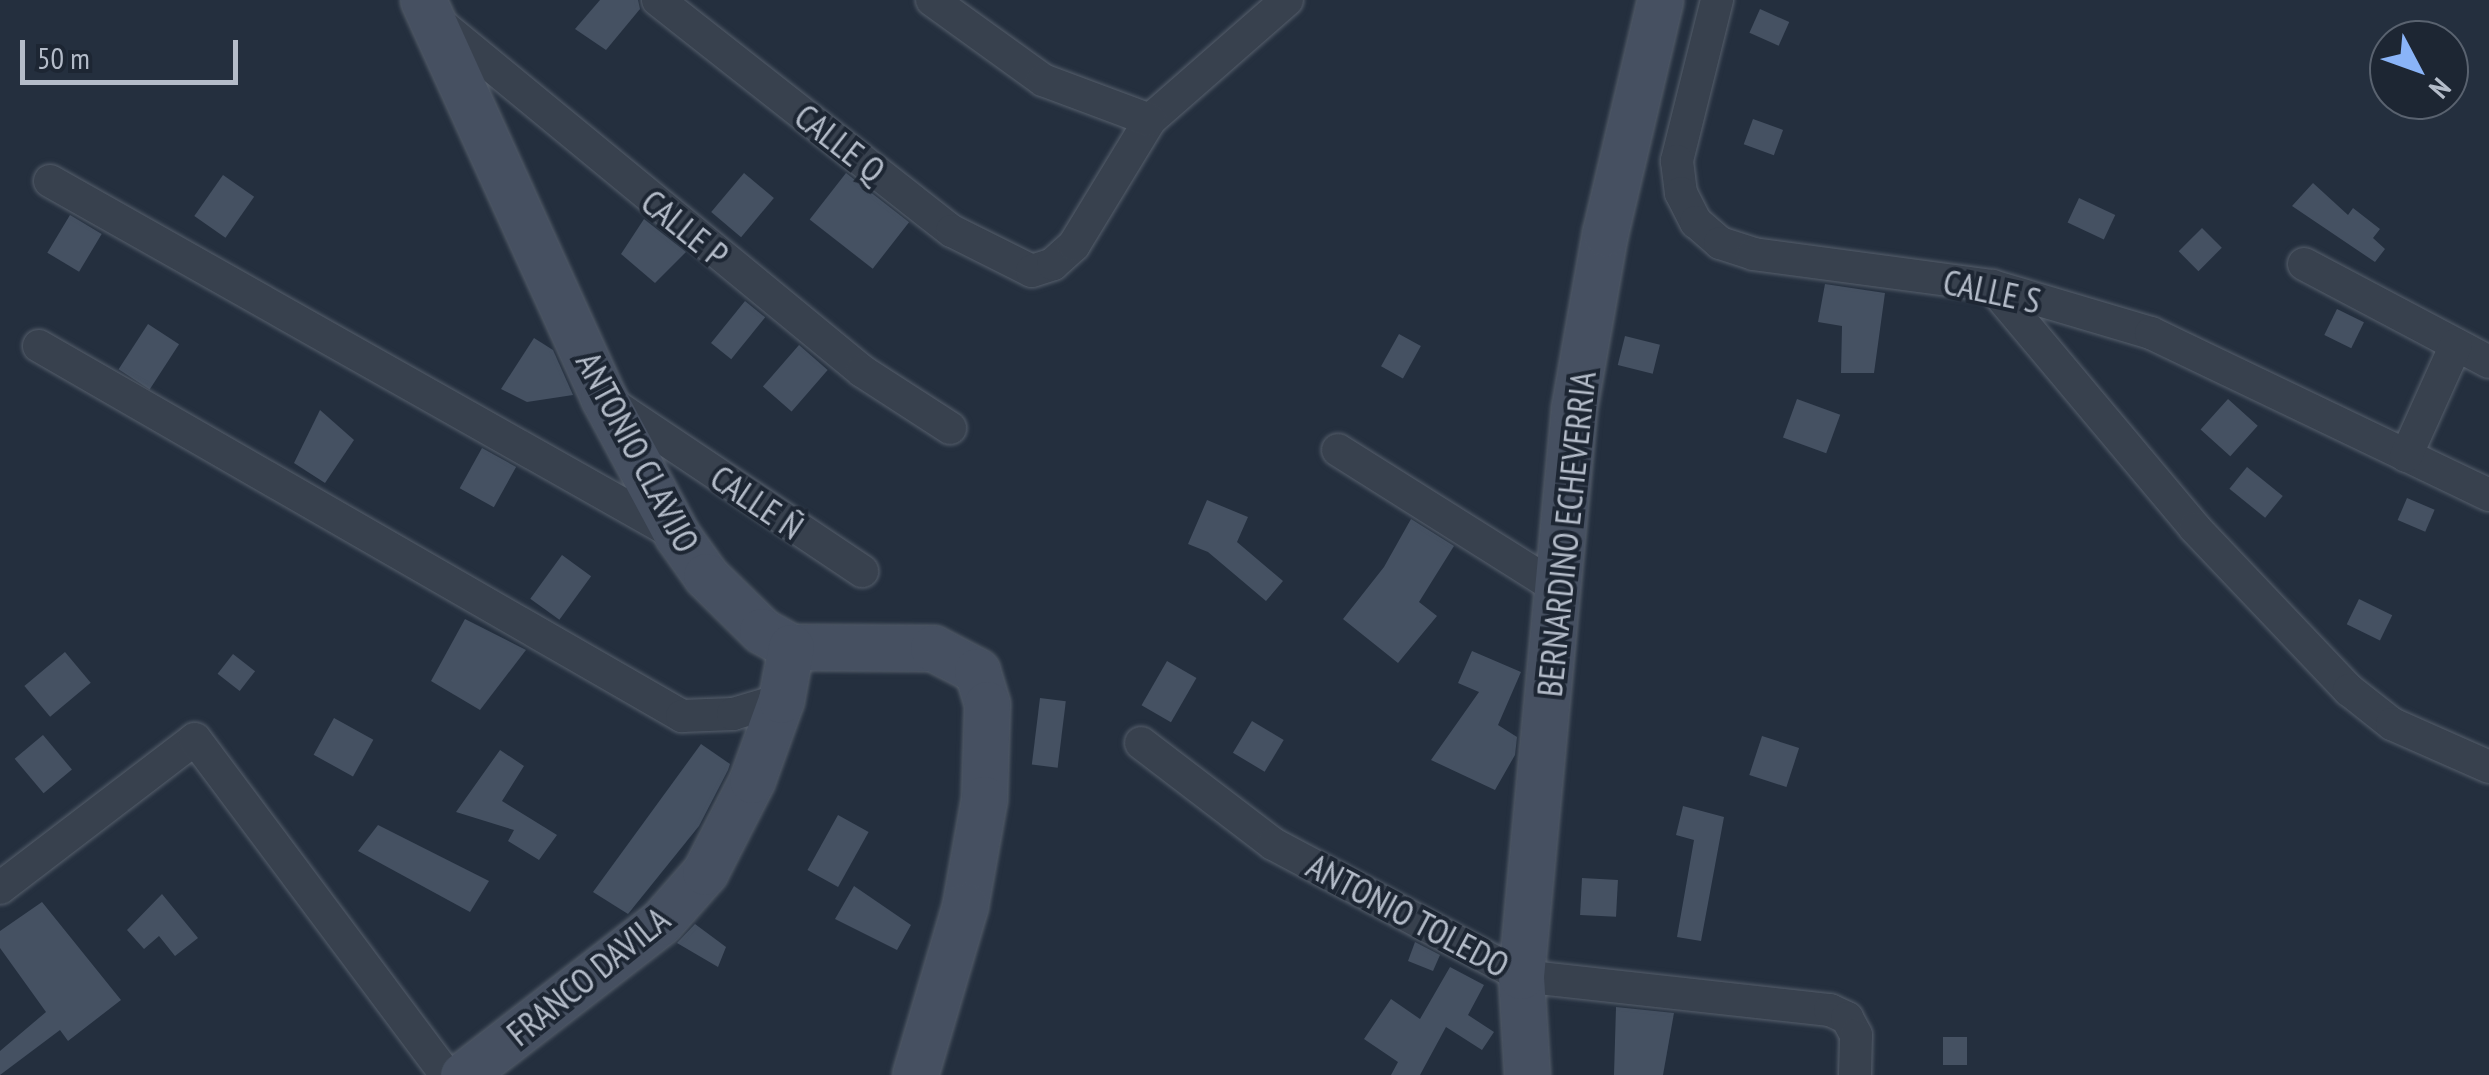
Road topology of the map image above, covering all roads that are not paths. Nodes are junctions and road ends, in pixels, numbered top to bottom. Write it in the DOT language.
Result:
graph roads {
  1 [pos="658,0"];
  2 [pos="932,0"];
  3 [pos="1287,0"];
  4 [pos="1660,0"];
  5 [pos="1717,0"];
  6 [pos="427,7"];
  7 [pos="1150,120"];
  8 [pos="50,181"];
  9 [pos="2304,264"];
  10 [pos="1992,286"];
  11 [pos="2456,345"];
  12 [pos="38,346"];
  13 [pos="2489,362"];
  14 [pos="603,398"];
  15 [pos="950,428"];
  16 [pos="1338,450"];
  17 [pos="2406,456"];
  18 [pos="2489,494"];
  19 [pos="676,535"];
  20 [pos="862,571"];
  21 [pos="1559,589"];
  22 [pos="791,646"];
  23 [pos="781,700"];
  24 [pos="1142,743"];
  25 [pos="2489,767"];
  26 [pos="0,888"];
  27 [pos="1521,976"];
  28 [pos="446,1075"];
  29 [pos="463,1075"];
  30 [pos="914,1075"];
  31 [pos="1527,1075"];
  32 [pos="1854,1075"];
  1 -- 7 [label="street, CALLE Q"];
  2 -- 7 [label="street"];
  3 -- 7 [label="street"];
  4 -- 21 [label="street, BERNARDINO ECHEVERRIA"];
  5 -- 10 [label="street, CALLE S"];
  6 -- 14 [label="street, ANTONIO CLAVIJO"];
  6 -- 15 [label="street, CALLE P"];
  8 -- 19 [label="street"];
  9 -- 11 [label="street"];
  10 -- 17 [label="street, CALLE S"];
  10 -- 25 [label="street"];
  11 -- 13 [label="street"];
  11 -- 17 [label="street"];
  12 -- 23 [label="street"];
  14 -- 19 [label="street, ANTONIO CLAVIJO"];
  14 -- 20 [label="street, CALLE Ñ"];
  16 -- 21 [label="street"];
  17 -- 18 [label="street, CALLE S"];
  19 -- 22 [label="street, ANTONIO CLAVIJO"];
  21 -- 27 [label="street, BERNARDINO ECHEVERRIA"];
  22 -- 23 [label="street, FRANCO DAVILA"];
  22 -- 30 [label="street"];
  23 -- 29 [label="street, FRANCO DAVILA"];
  24 -- 27 [label="street, ANTONIO TOLEDO"];
  26 -- 28 [label="street"];
  27 -- 31 [label="street, BERNARDINO ECHEVERRIA"];
  27 -- 32 [label="street, ANTONIO TOLEDO"];
}
